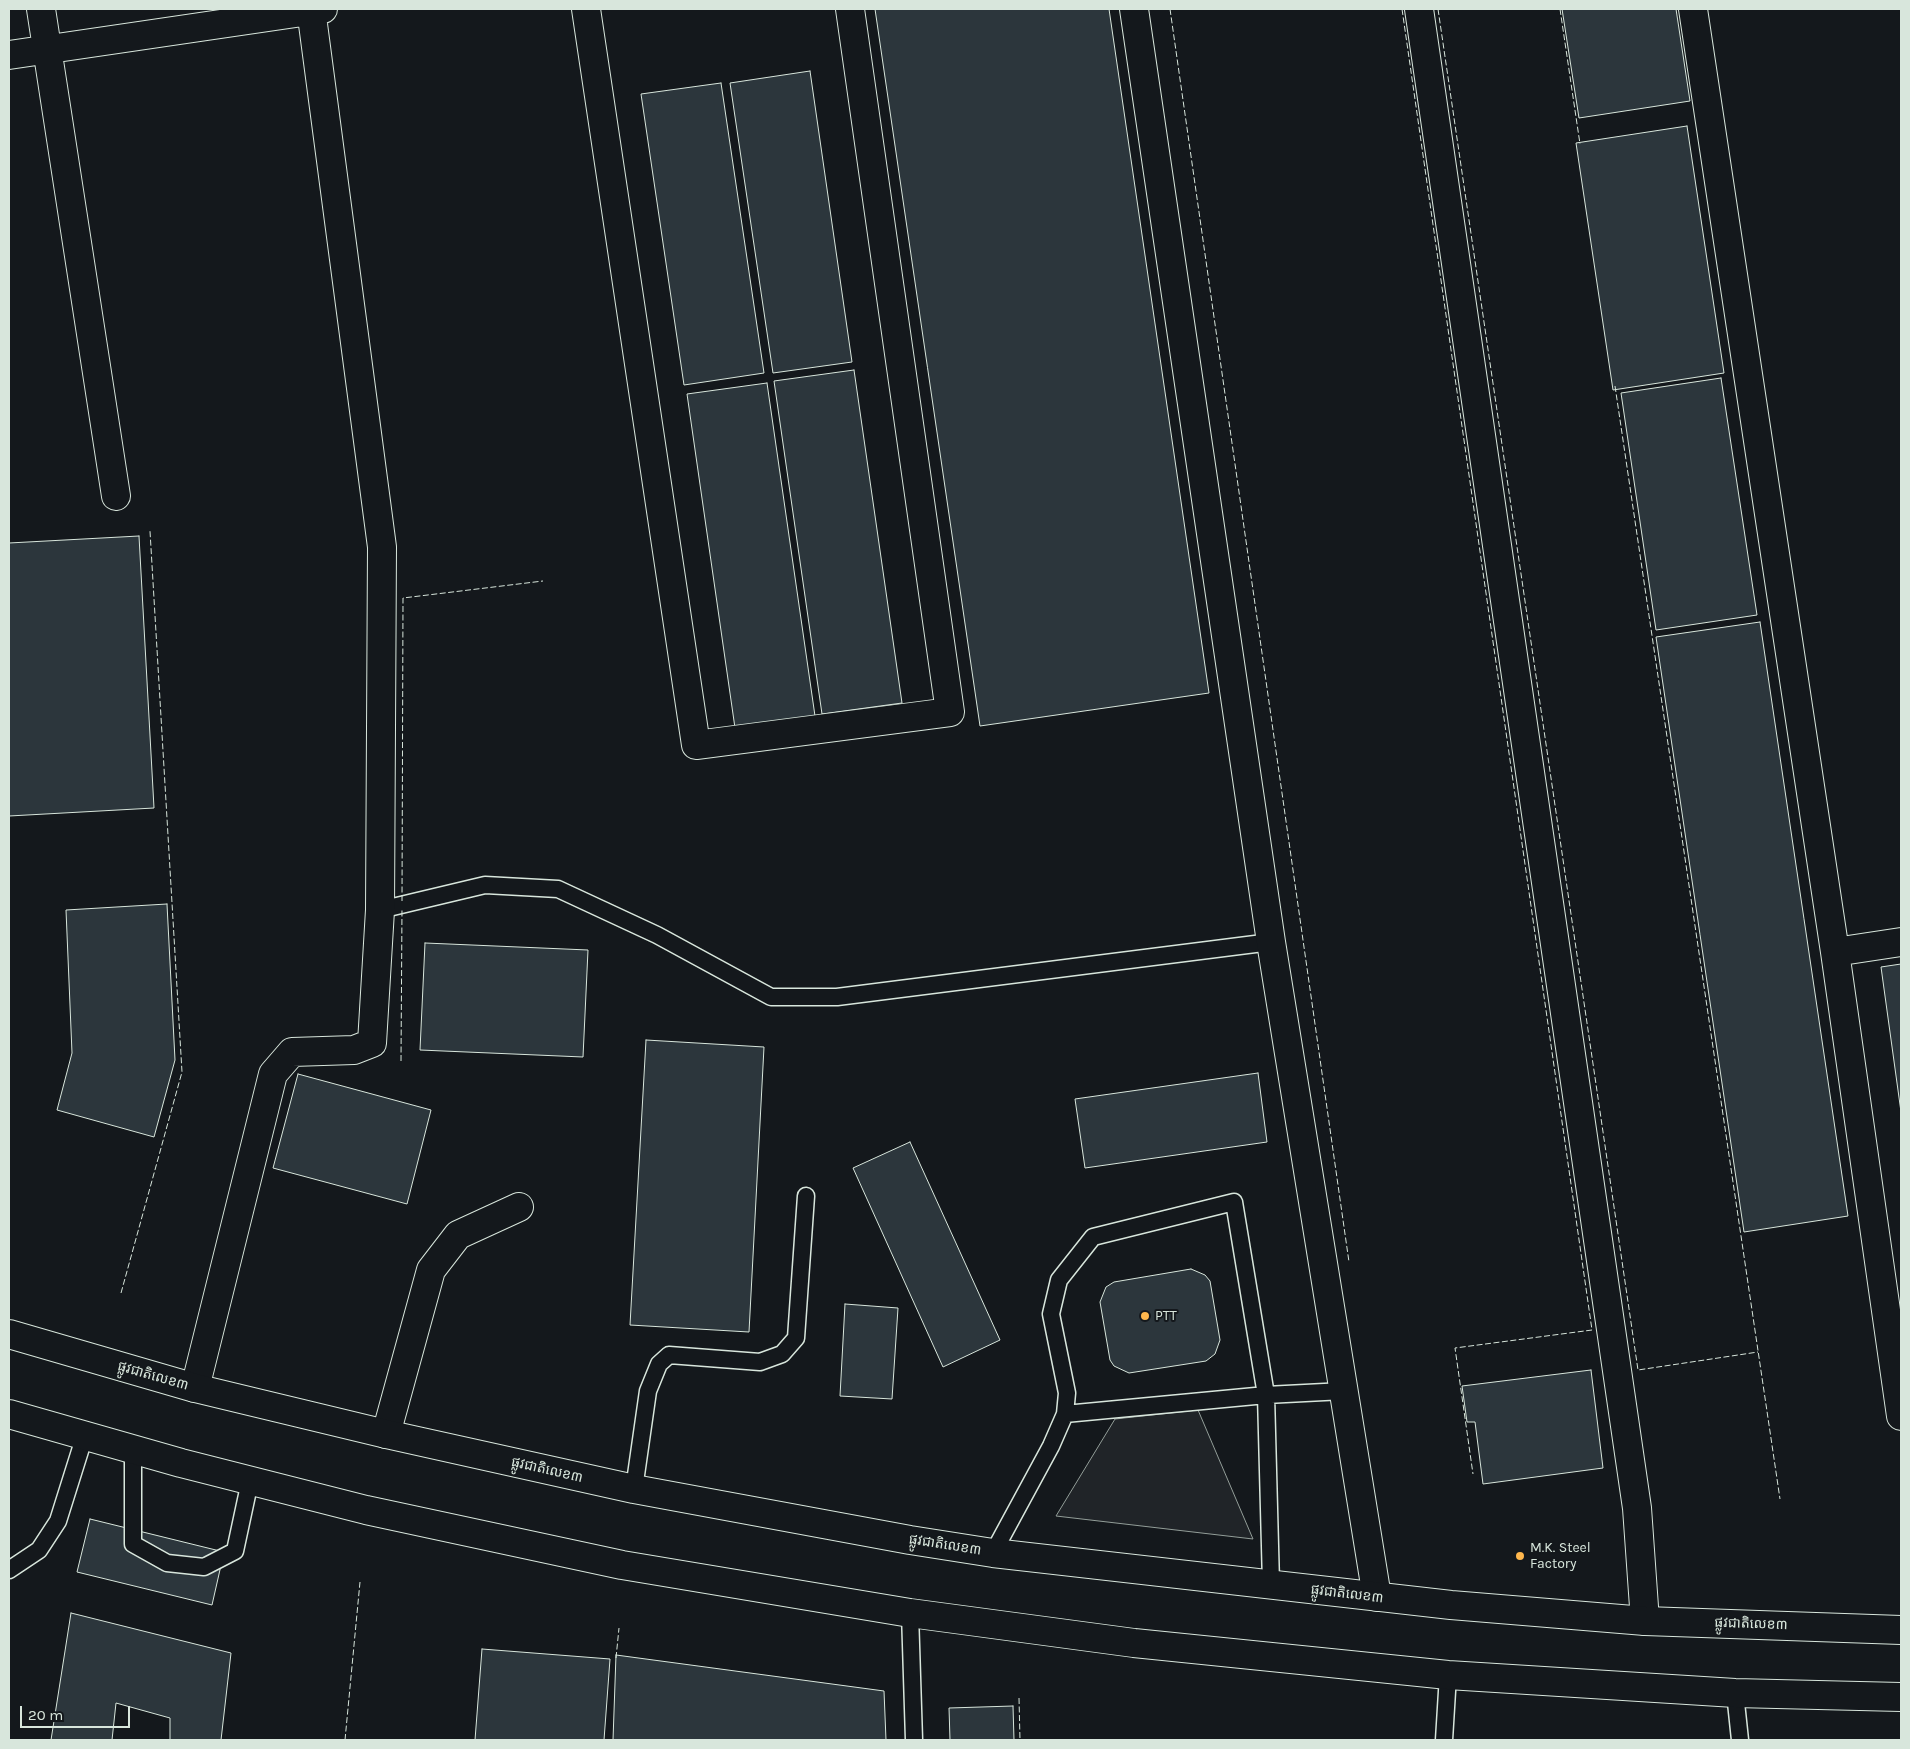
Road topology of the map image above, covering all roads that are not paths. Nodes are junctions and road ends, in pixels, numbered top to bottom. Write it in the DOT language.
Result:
graph roads {
  1 [pos="42,9"];
  2 [pos="315,9"];
  3 [pos="586,9"];
  4 [pos="850,9"];
  5 [pos="1134,9"];
  6 [pos="1419,9"];
  7 [pos="1693,9"];
  8 [pos="48,49"];
  9 [pos="9,55"];
  10 [pos="116,496"];
  11 [pos="380,910"];
  12 [pos="1270,942"];
  13 [pos="1901,942"];
  14 [pos="1835,952"];
  15 [pos="806,1196"];
  16 [pos="518,1207"];
  17 [pos="9,1334"];
  18 [pos="195,1388"];
  19 [pos="1344,1391"];
  20 [pos="1266,1395"];
  21 [pos="9,1414"];
  22 [pos="1065,1414"];
  23 [pos="1901,1416"];
  24 [pos="85,1434"];
  25 [pos="386,1434"];
  26 [pos="134,1450"];
  27 [pos="250,1481"];
  28 [pos="634,1489"];
  29 [pos="993,1553"];
  30 [pos="9,1570"];
  31 [pos="1271,1584"];
  32 [pos="1377,1598"];
  33 [pos="910,1613"];
  34 [pos="1645,1621"];
  35 [pos="1901,1630"];
  36 [pos="1448,1675"];
  37 [pos="1735,1693"];
  38 [pos="1901,1697"];
  39 [pos="914,1740"];
  40 [pos="1444,1740"];
  41 [pos="1740,1740"];
  1 -- 8 [label="main road"];
  2 -- 8 [label="main road"];
  2 -- 11 [label="main road"];
  3 -- 4 [label="main road"];
  5 -- 12 [label="main road"];
  6 -- 34 [label="main road"];
  7 -- 14 [label="main road"];
  8 -- 9 [label="main road"];
  8 -- 10 [label="main road"];
  11 -- 12 [label="lane"];
  11 -- 18 [label="main road"];
  12 -- 19 [label="main road"];
  13 -- 14 [label="main road"];
  14 -- 23 [label="main road"];
  15 -- 28 [label="lane"];
  16 -- 25 [label="main road"];
  17 -- 18 [label="main road, ផ្លូវជាតិលេខ៣"];
  18 -- 25 [label="main road, ផ្លូវជាតិលេខ៣"];
  19 -- 20 [label="lane"];
  19 -- 32 [label="main road"];
  20 -- 22 [label="lane"];
  20 -- 22 [label="lane"];
  20 -- 31 [label="lane"];
  21 -- 24 [label="main road"];
  22 -- 29 [label="lane"];
  24 -- 26 [label="main road"];
  24 -- 30 [label="lane"];
  25 -- 28 [label="main road, ផ្លូវជាតិលេខ៣"];
  26 -- 27 [label="main road"];
  26 -- 27 [label="lane"];
  27 -- 33 [label="main road"];
  28 -- 29 [label="main road, ផ្លូវជាតិលេខ៣"];
  29 -- 31 [label="main road, ផ្លូវជាតិលេខ៣"];
  31 -- 32 [label="main road, ផ្លូវជាតិលេខ៣"];
  32 -- 34 [label="main road, ផ្លូវជាតិលេខ៣"];
  33 -- 36 [label="main road"];
  33 -- 39 [label="lane"];
  34 -- 35 [label="main road, ផ្លូវជាតិលេខ៣"];
  36 -- 37 [label="main road"];
  36 -- 40 [label="lane"];
  37 -- 38 [label="main road"];
  37 -- 41 [label="lane"];
}
